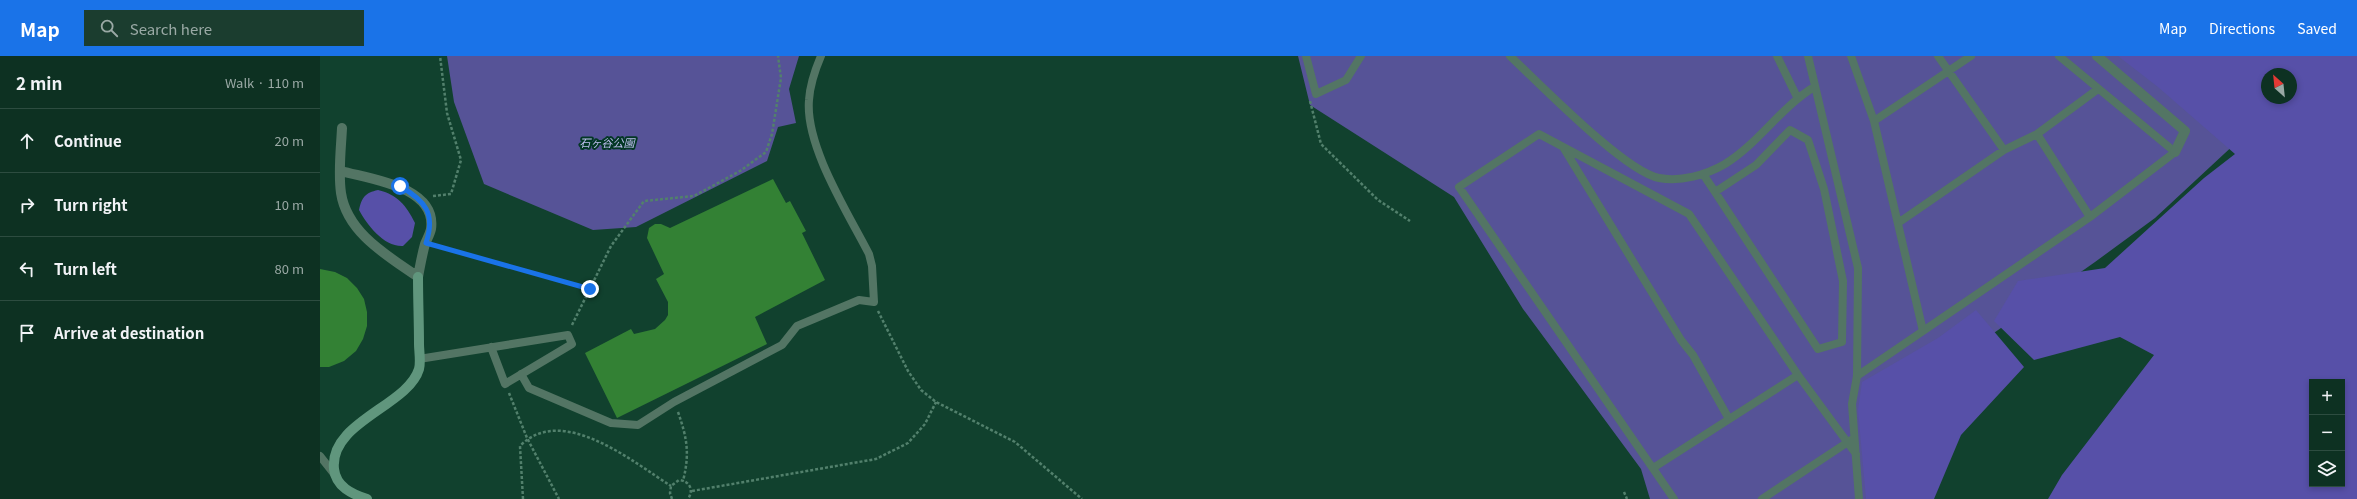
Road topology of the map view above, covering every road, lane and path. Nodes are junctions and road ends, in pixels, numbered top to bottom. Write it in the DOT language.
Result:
graph roads {
  1 [pos="440,56"];
  2 [pos="778,56"];
  3 [pos="821,56"];
  4 [pos="1306,56"];
  5 [pos="1361,56"];
  6 [pos="1510,56"];
  7 [pos="1777,56"];
  8 [pos="1808,56"];
  9 [pos="1851,56"];
  10 [pos="1938,56"];
  11 [pos="1971,56"];
  12 [pos="2059,56"];
  13 [pos="2097,56"];
  14 [pos="1949,72"];
  15 [pos="1814,87"];
  16 [pos="2098,89"];
  17 [pos="1316,94"];
  18 [pos="1797,98"];
  19 [pos="1874,121"];
  20 [pos="342,128"];
  21 [pos="2037,134"];
  22 [pos="1562,146"];
  23 [pos="2004,150"];
  24 [pos="2175,152"];
  25 [pos="341,171"];
  26 [pos="1703,174"];
  27 [pos="1715,192"];
  28 [pos="419,198"];
  29 [pos="2090,218"];
  30 [pos="1410,221"];
  31 [pos="1898,223"];
  32 [pos="426,243"];
  33 [pos="418,277"];
  34 [pos="590,289"];
  35 [pos="874,302"];
  36 [pos="1923,331"];
  37 [pos="568,335"];
  38 [pos="491,347"];
  39 [pos="419,358"];
  40 [pos="521,374"];
  41 [pos="1798,375"];
  42 [pos="1857,376"];
  43 [pos="505,384"];
  44 [pos="674,402"];
  45 [pos="936,402"];
  46 [pos="1729,419"];
  47 [pos="527,438"];
  48 [pos="1851,440"];
  49 [pos="320,456"];
  50 [pos="1653,468"];
  51 [pos="335,475"];
  52 [pos="683,481"];
  53 [pos="671,486"];
  54 [pos="692,491"];
  55 [pos="1624,492"];
  56 [pos="367,499"];
  57 [pos="523,499"];
  58 [pos="559,499"];
  59 [pos="672,499"];
  60 [pos="688,499"];
  61 [pos="1082,499"];
  62 [pos="1627,499"];
  63 [pos="1674,499"];
  64 [pos="1762,499"];
  65 [pos="1859,499"];
  1 -- 28 [label="path"];
  2 -- 34 [label="path"];
  3 -- 35 [label="lane"];
  4 -- 17 [label="lane"];
  5 -- 17 [label="lane"];
  6 -- 26 [label="lane"];
  7 -- 18 [label="lane"];
  8 -- 15 [label="lane"];
  9 -- 19 [label="lane"];
  10 -- 14 [label="lane"];
  11 -- 14 [label="lane"];
  12 -- 16 [label="lane"];
  13 -- 24 [label="street"];
  14 -- 19 [label="lane"];
  14 -- 23 [label="lane"];
  15 -- 18 [label="lane"];
  15 -- 42 [label="lane"];
  16 -- 21 [label="lane"];
  16 -- 24 [label="lane"];
  17 -- 30 [label="path"];
  18 -- 26 [label="lane"];
  19 -- 31 [label="lane"];
  20 -- 25 [label="street"];
  21 -- 23 [label="lane"];
  21 -- 29 [label="lane"];
  22 -- 41 [label="lane"];
  22 -- 46 [label="lane"];
  22 -- 50 [label="lane"];
  23 -- 31 [label="lane"];
  24 -- 29 [label="lane"];
  25 -- 28 [label="street"];
  25 -- 33 [label="street"];
  26 -- 27 [label="lane"];
  27 -- 27 [label="lane"];
  28 -- 32 [label="street"];
  29 -- 36 [label="lane"];
  31 -- 36 [label="lane"];
  32 -- 33 [label="street"];
  32 -- 34 [label="path"];
  33 -- 39 [label="street"];
  34 -- 37 [label="path"];
  35 -- 44 [label="lane"];
  35 -- 45 [label="path"];
  36 -- 42 [label="lane"];
  37 -- 38 [label="lane"];
  37 -- 40 [label="lane"];
  38 -- 39 [label="lane"];
  38 -- 43 [label="lane"];
  39 -- 51 [label="street"];
  40 -- 43 [label="lane"];
  40 -- 44 [label="lane"];
  41 -- 46 [label="lane"];
  41 -- 48 [label="lane"];
  42 -- 48 [label="lane"];
  43 -- 47 [label="path"];
  44 -- 52 [label="path"];
  45 -- 54 [label="path"];
  45 -- 61 [label="path"];
  46 -- 50 [label="lane"];
  47 -- 53 [label="path"];
  47 -- 57 [label="path"];
  47 -- 58 [label="path"];
  48 -- 64 [label="lane"];
  48 -- 65 [label="lane"];
  49 -- 51 [label="lane"];
  50 -- 63 [label="lane"];
  51 -- 56 [label="street"];
  52 -- 53 [label="path"];
  52 -- 54 [label="path"];
  53 -- 59 [label="path"];
  54 -- 60 [label="path"];
  55 -- 62 [label="path"];
}
